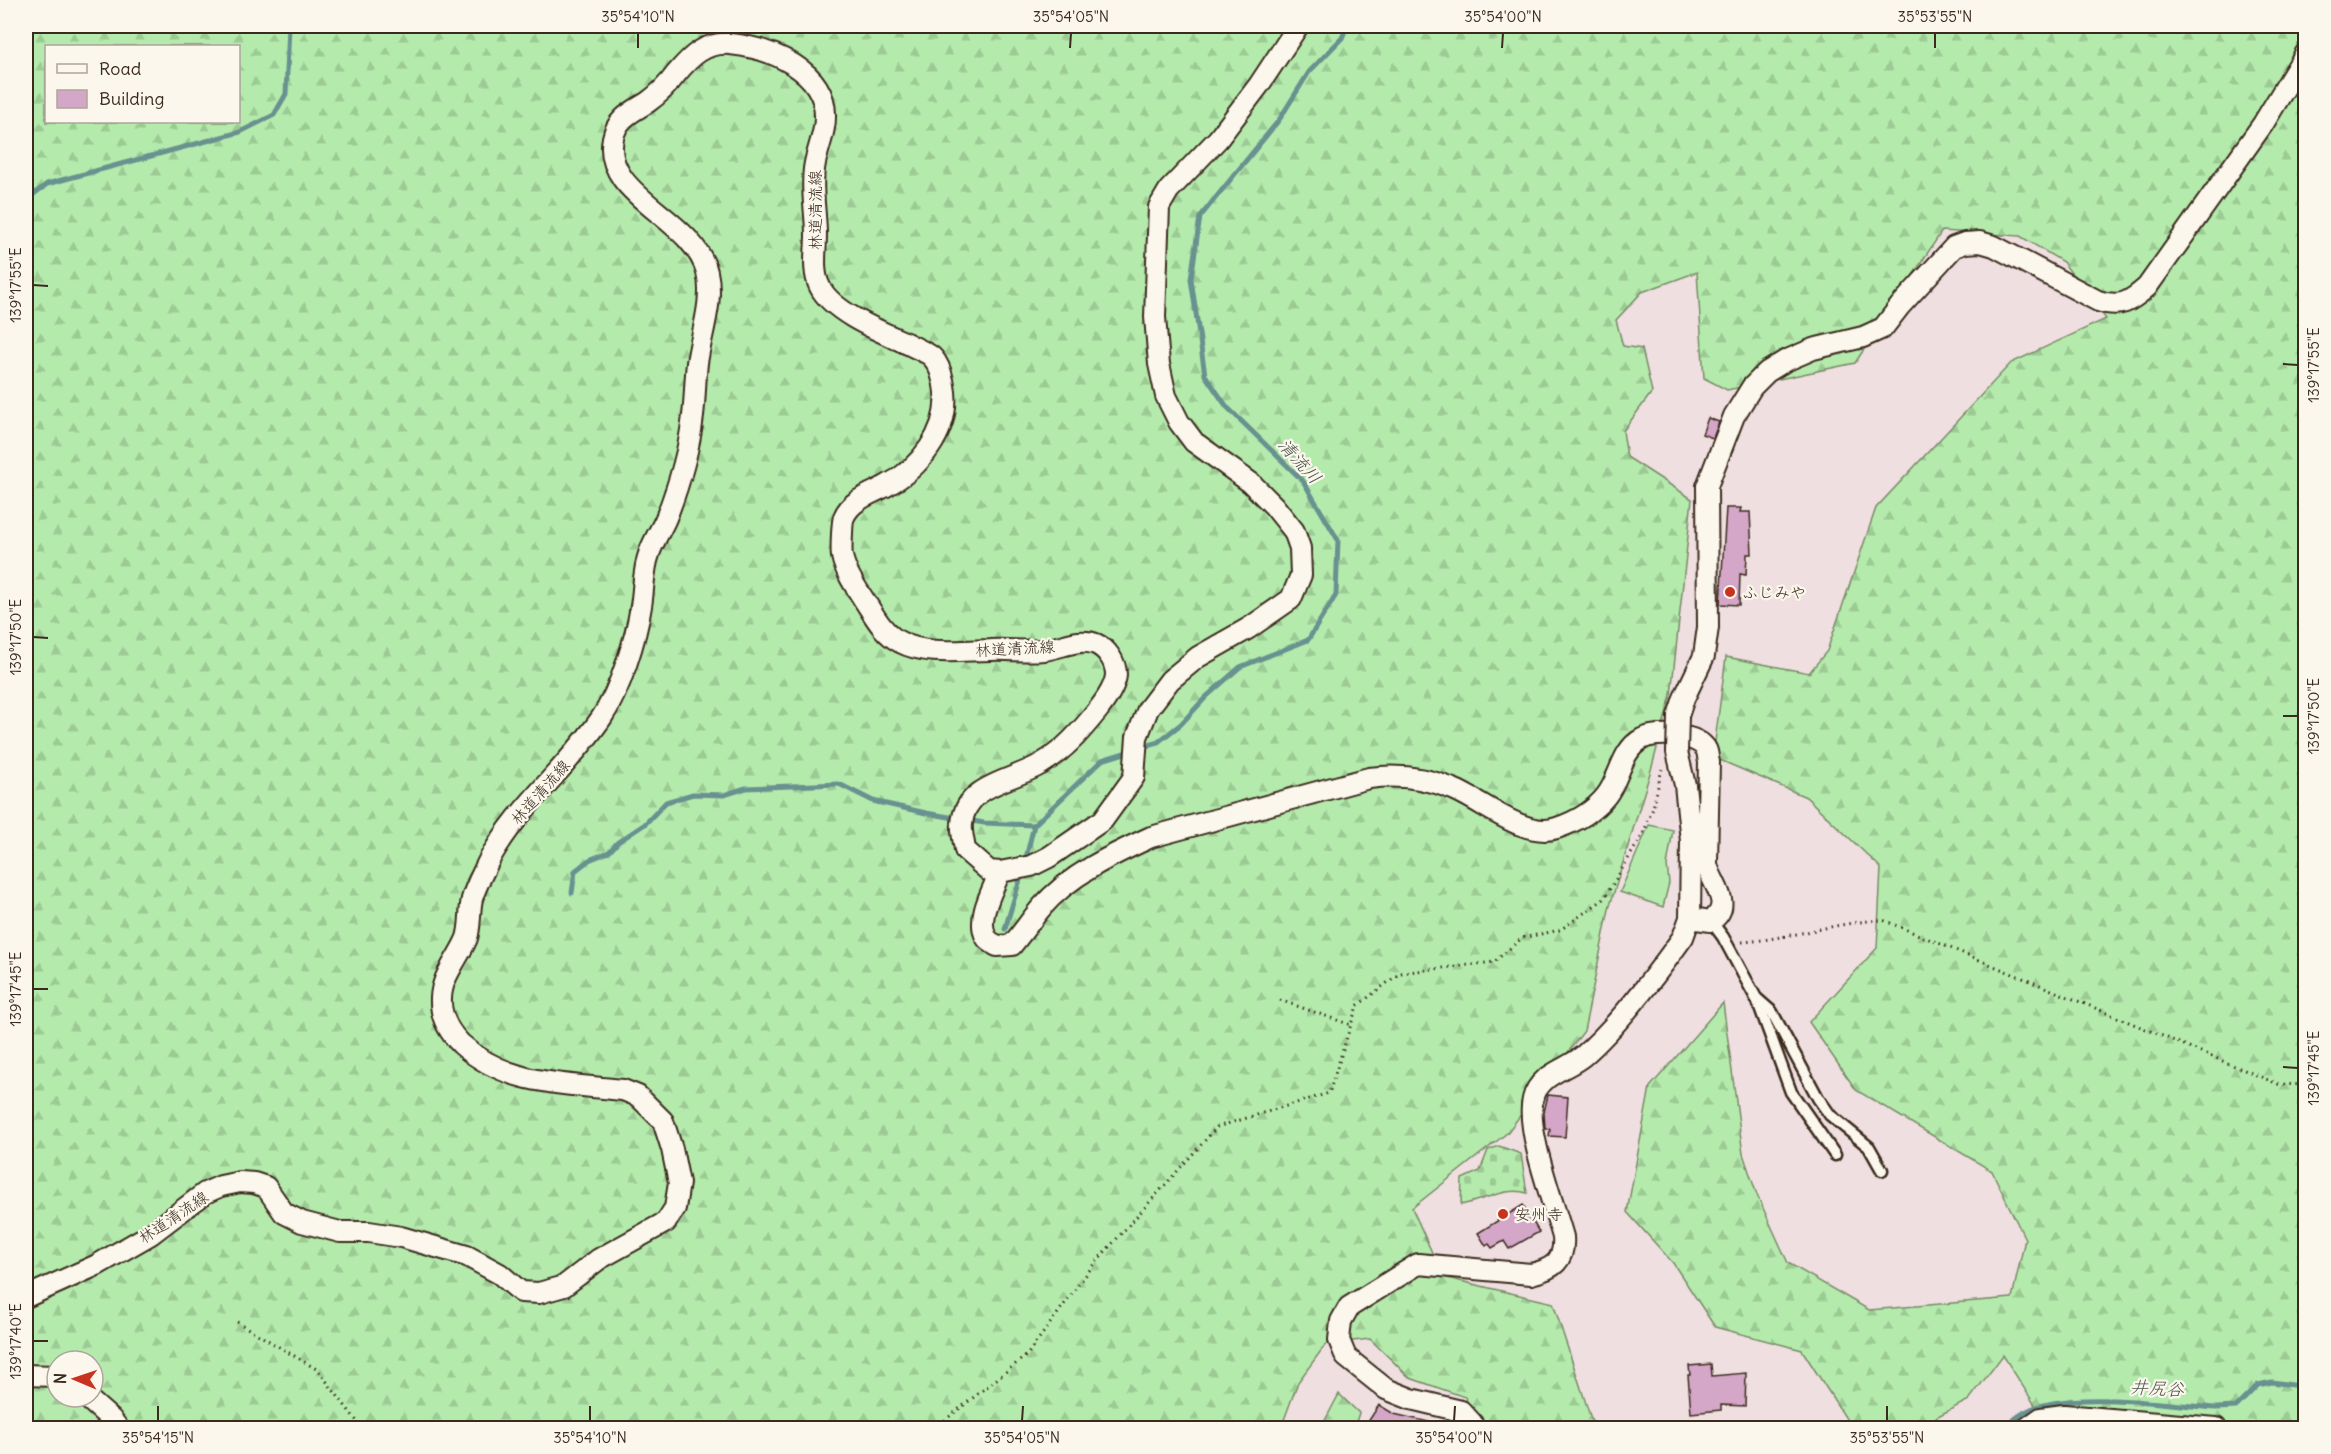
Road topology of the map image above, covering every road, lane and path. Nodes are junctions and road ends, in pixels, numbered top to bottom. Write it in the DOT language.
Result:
graph roads {
  1 [pos="1298,26"];
  2 [pos="2306,53"];
  3 [pos="1678,756"];
  4 [pos="1000,872"];
  5 [pos="1690,918"];
  6 [pos="1711,921"];
  7 [pos="1723,937"];
  8 [pos="1756,998"];
  9 [pos="1280,1000"];
  10 [pos="1351,1025"];
  11 [pos="2306,1085"];
  12 [pos="1835,1155"];
  13 [pos="1882,1170"];
  14 [pos="26,1297"];
  15 [pos="237,1322"];
  16 [pos="26,1375"];
  17 [pos="45,1376"];
  18 [pos="100,1409"];
  19 [pos="118,1428"];
  20 [pos="362,1428"];
  21 [pos="935,1428"];
  22 [pos="1473,1428"];
  23 [pos="2027,1428"];
  24 [pos="2216,1428"];
  1 -- 4 [label="street"];
  2 -- 3 [label="street, bridge"];
  3 -- 5 [label="street"];
  3 -- 10 [label="path"];
  4 -- 6 [label="street"];
  4 -- 14 [label="street, 林道清流線"];
  5 -- 6 [label="street"];
  5 -- 22 [label="street"];
  6 -- 7 [label="lane"];
  7 -- 8 [label="lane"];
  7 -- 11 [label="path"];
  8 -- 12 [label="lane"];
  8 -- 13 [label="lane"];
  9 -- 10 [label="path"];
  10 -- 21 [label="path"];
  15 -- 20 [label="path"];
  16 -- 17 [label="street"];
  18 -- 19 [label="street"];
  23 -- 24 [label="street"];
}
